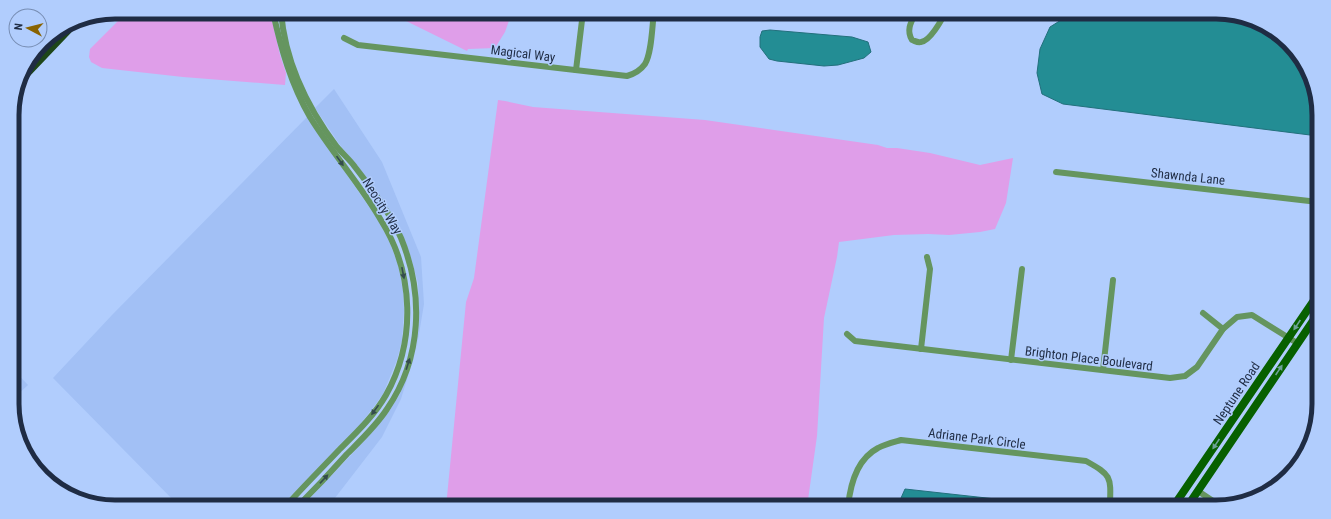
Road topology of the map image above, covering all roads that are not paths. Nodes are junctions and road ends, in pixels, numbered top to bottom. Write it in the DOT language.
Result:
graph roads {
  1 [pos="275,19"];
  2 [pos="282,19"];
  3 [pos="582,19"];
  4 [pos="653,19"];
  5 [pos="913,19"];
  6 [pos="942,19"];
  7 [pos="64,34"];
  8 [pos="344,38"];
  9 [pos="31,70"];
  10 [pos="576,70"];
  11 [pos="1056,172"];
  12 [pos="1312,201"];
  13 [pos="927,257"];
  14 [pos="1022,269"];
  15 [pos="1113,280"];
  16 [pos="1312,302"];
  17 [pos="1203,313"];
  18 [pos="1312,322"];
  19 [pos="1223,329"];
  20 [pos="847,334"];
  21 [pos="1288,338"];
  22 [pos="1297,343"];
  23 [pos="921,349"];
  24 [pos="1011,360"];
  25 [pos="1103,370"];
  26 [pos="389,388"];
  27 [pos="396,394"];
  28 [pos="304,486"];
  29 [pos="1198,491"];
  30 [pos="312,492"];
  31 [pos="291,500"];
  32 [pos="305,500"];
  33 [pos="849,500"];
  34 [pos="1110,500"];
  35 [pos="1178,500"];
  36 [pos="1192,500"];
  37 [pos="1212,500"];
  1 -- 26 [label="street, Neocity Way, one-way"];
  27 -- 2 [label="street, Neocity Way, one-way"];
  3 -- 10 [label="street"];
  4 -- 10 [label="street, Magical Way"];
  5 -- 6 [label="street"];
  7 -- 9 [label="highway"];
  8 -- 10 [label="street, Magical Way"];
  11 -- 12 [label="street, Shawnda Lane"];
  13 -- 23 [label="street"];
  14 -- 24 [label="street"];
  15 -- 25 [label="street"];
  16 -- 21 [label="main road, Neptune Road, one-way"];
  17 -- 19 [label="street"];
  18 -- 22 [label="main road, Neptune Road"];
  19 -- 21 [label="street, Brighton Place Boulevard"];
  19 -- 25 [label="street, Brighton Place Boulevard"];
  20 -- 23 [label="street, Brighton Place Boulevard"];
  21 -- 22 [label="street, Brighton Place Boulevard"];
  21 -- 35 [label="main road, Neptune Road, one-way"];
  29 -- 22 [label="main road, Neptune Road, one-way"];
  23 -- 24 [label="street, Brighton Place Boulevard"];
  24 -- 25 [label="street, Brighton Place Boulevard"];
  26 -- 27 [label="street"];
  26 -- 28 [label="street, Neocity Way, one-way"];
  30 -- 27 [label="street, Neocity Way, one-way"];
  28 -- 30 [label="street"];
  28 -- 31 [label="street, Neocity Way"];
  29 -- 36 [label="main road, Neptune Road"];
  29 -- 37 [label="street"];
  30 -- 32 [label="street, Neocity Way"];
  33 -- 34 [label="street, Adriane Park Circle"];
}
